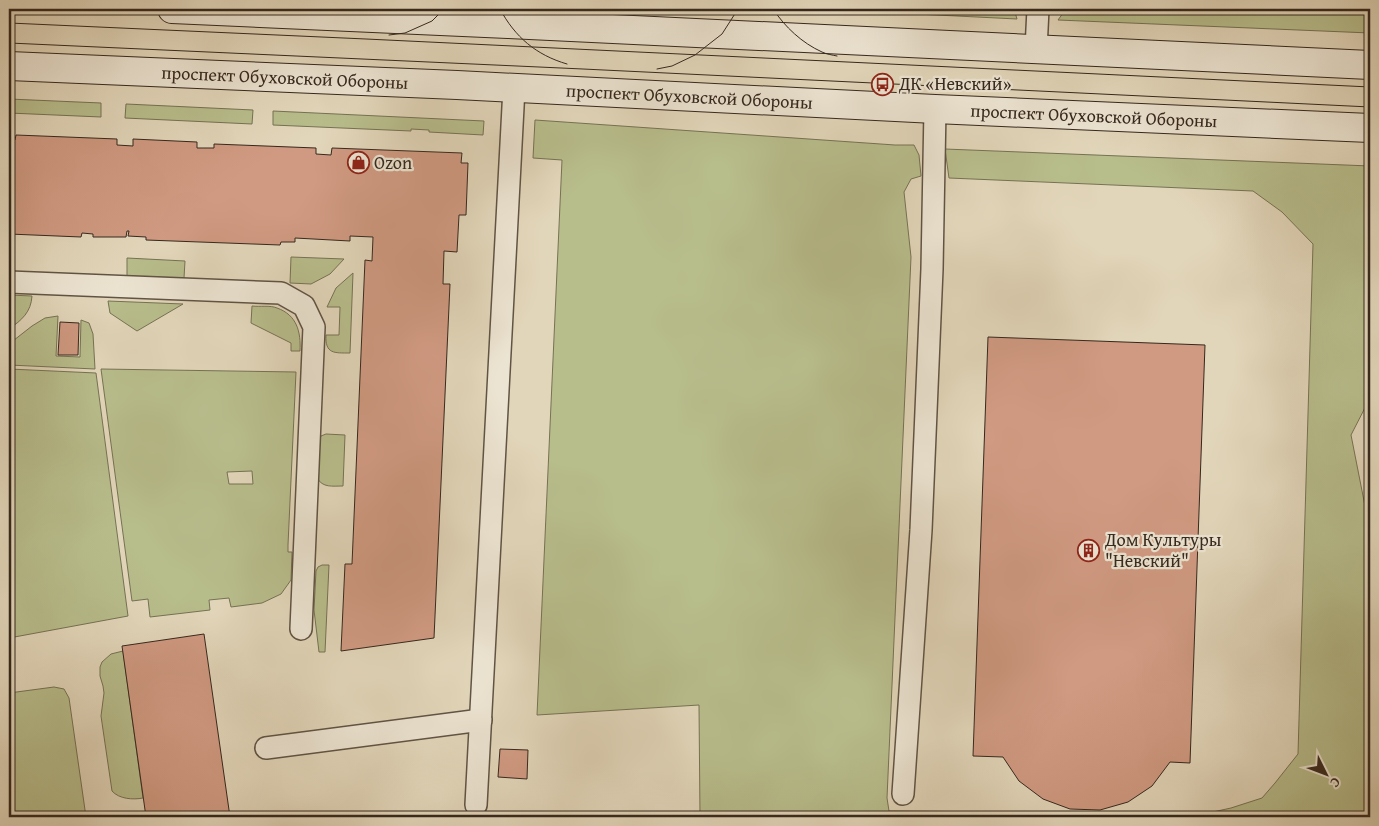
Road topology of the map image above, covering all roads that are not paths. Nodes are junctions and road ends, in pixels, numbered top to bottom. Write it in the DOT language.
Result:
graph roads {
  1 [pos="172,9"];
  2 [pos="1038,9"];
  3 [pos="267,11"];
  4 [pos="1036,49"];
  5 [pos="1370,65"];
  6 [pos="9,66"];
  7 [pos="514,88"];
  8 [pos="935,109"];
  9 [pos="1370,128"];
  10 [pos="9,282"];
  11 [pos="300,629"];
  12 [pos="481,720"];
  13 [pos="266,748"];
  14 [pos="903,794"];
  15 [pos="476,805"];
  1 -- 3 [label="main road"];
  2 -- 4 [label="lane"];
  3 -- 4 [label="main road"];
  4 -- 5 [label="main road"];
  6 -- 7 [label="main road, проспект Обуховской Обороны"];
  7 -- 8 [label="main road, проспект Обуховской Обороны"];
  7 -- 12 [label="lane"];
  8 -- 9 [label="main road, проспект Обуховской Обороны"];
  8 -- 14 [label="lane"];
  10 -- 11 [label="lane"];
  12 -- 13 [label="lane"];
  12 -- 15 [label="lane"];
}
